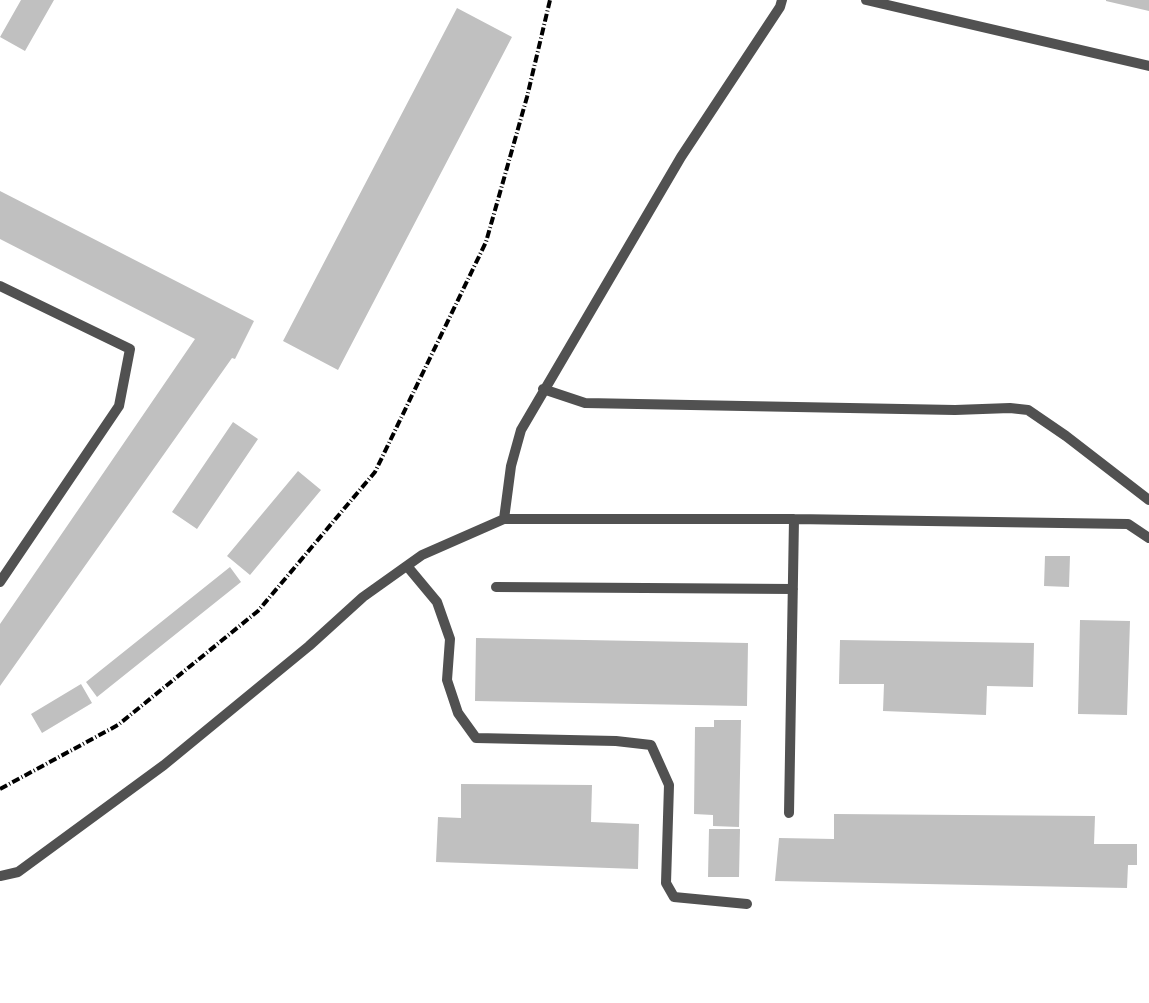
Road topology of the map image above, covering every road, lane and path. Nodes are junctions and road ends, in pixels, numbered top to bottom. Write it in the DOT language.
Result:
graph roads {
  1 [pos="782,0"];
  2 [pos="866,0"];
  3 [pos="1149,66"];
  4 [pos="0,286"];
  5 [pos="543,390"];
  6 [pos="1149,500"];
  7 [pos="504,519"];
  8 [pos="794,519"];
  9 [pos="1149,538"];
  10 [pos="407,566"];
  11 [pos="0,582"];
  12 [pos="496,587"];
  13 [pos="793,589"];
  14 [pos="789,813"];
  15 [pos="0,876"];
  16 [pos="747,904"];
  1 -- 5 [label="lane"];
  2 -- 3 [label="lane"];
  4 -- 11 [label="lane"];
  5 -- 6 [label="lane"];
  5 -- 7 [label="lane"];
  7 -- 8 [label="lane"];
  7 -- 10 [label="lane"];
  8 -- 9 [label="lane"];
  8 -- 13 [label="lane"];
  10 -- 15 [label="lane"];
  10 -- 16 [label="lane"];
  12 -- 13 [label="lane"];
  13 -- 14 [label="lane"];
}
